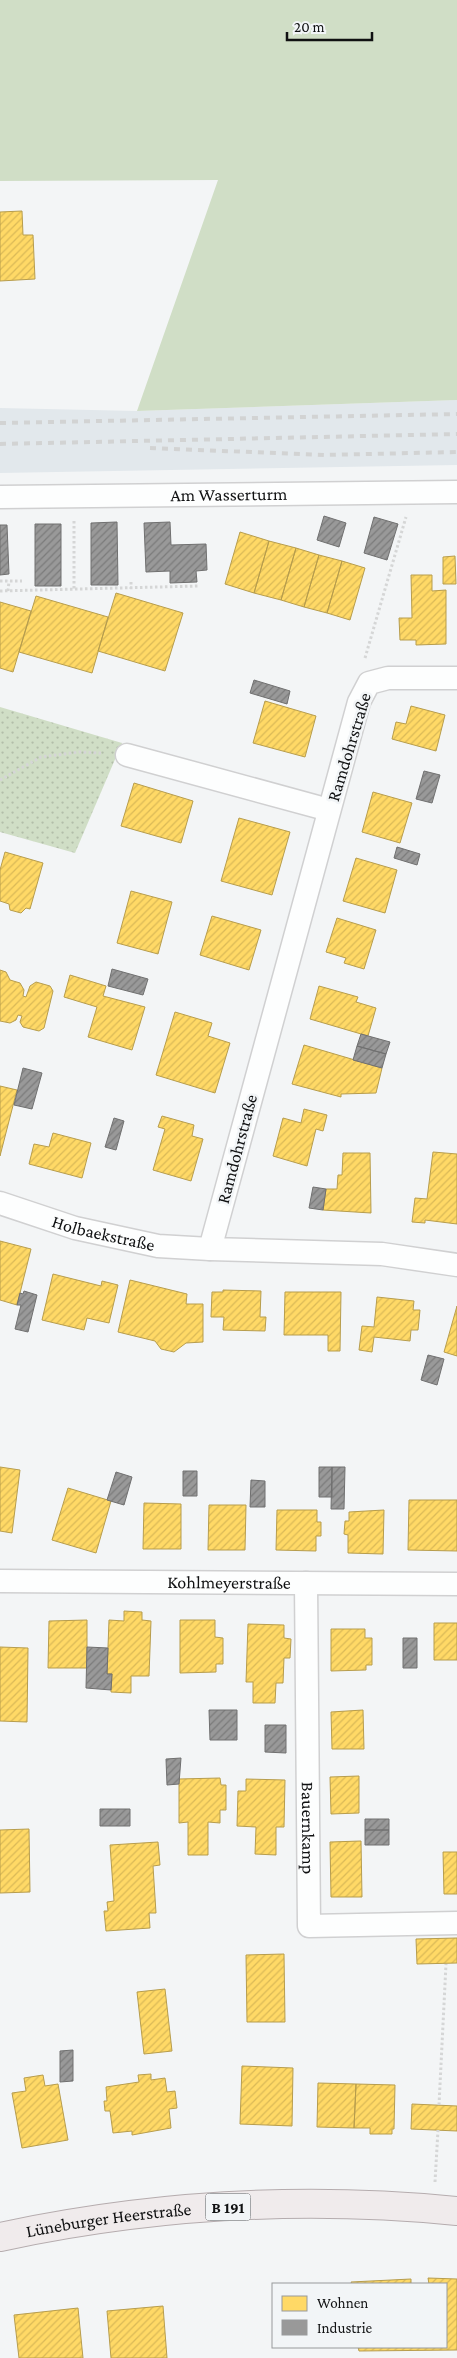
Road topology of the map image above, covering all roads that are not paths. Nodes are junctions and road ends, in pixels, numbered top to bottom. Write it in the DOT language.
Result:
graph roads {
  1 [pos="457,492"];
  2 [pos="0,497"];
  3 [pos="457,678"];
  4 [pos="127,754"];
  5 [pos="330,810"];
  6 [pos="0,1202"];
  7 [pos="210,1249"];
  8 [pos="457,1265"];
  9 [pos="0,1581"];
  10 [pos="306,1583"];
  11 [pos="457,1584"];
  12 [pos="457,1923"];
  13 [pos="446,2210"];
  14 [pos="0,2237"];
  1 -- 2 [label="street, Am Wasserturm"];
  3 -- 5 [label="street, Ramdohrstraße"];
  4 -- 5 [label="street, Ramdohrstraße"];
  5 -- 7 [label="street, Ramdohrstraße"];
  6 -- 7 [label="street, Holbaekstraße"];
  7 -- 8 [label="street"];
  9 -- 10 [label="street, Kohlmeyerstraße"];
  10 -- 11 [label="street, Kohlmeyerstraße"];
  10 -- 12 [label="street, Bauernkamp"];
  13 -- 14 [label="main road, Lüneburger Heerstraße / B 191"];
}
